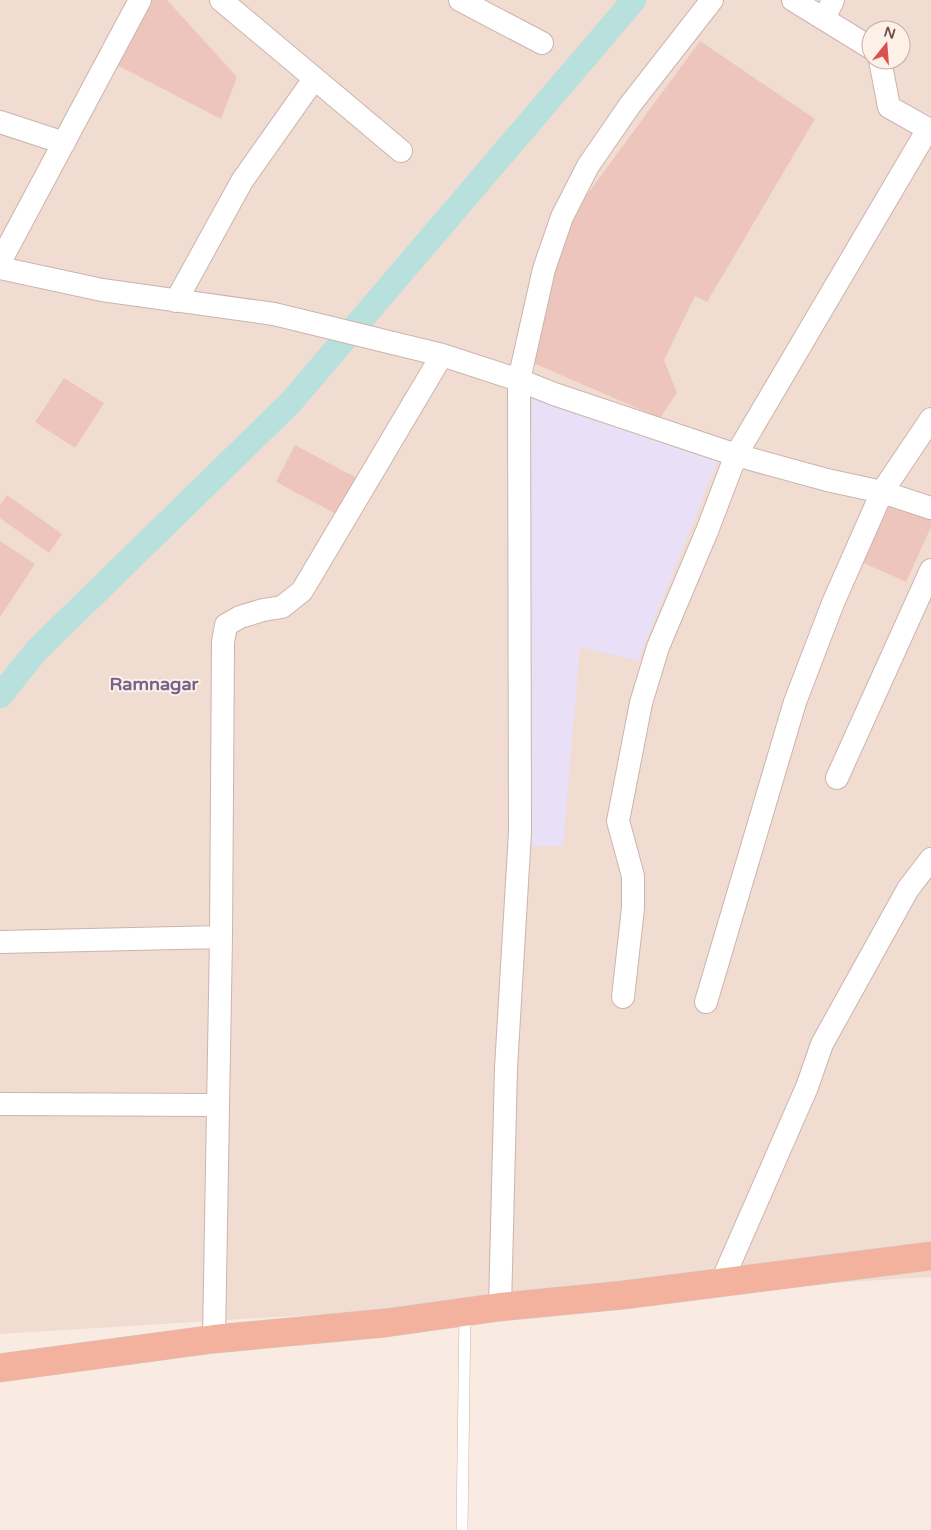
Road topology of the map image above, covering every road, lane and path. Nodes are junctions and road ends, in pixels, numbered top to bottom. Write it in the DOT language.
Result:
graph roads {
  1 [pos="140,0"];
  2 [pos="221,0"];
  3 [pos="460,0"];
  4 [pos="712,0"];
  5 [pos="793,0"];
  6 [pos="828,9"];
  7 [pos="861,39"];
  8 [pos="542,43"];
  9 [pos="882,70"];
  10 [pos="314,79"];
  11 [pos="0,122"];
  12 [pos="930,130"];
  13 [pos="64,143"];
  14 [pos="400,151"];
  15 [pos="0,262"];
  16 [pos="0,268"];
  17 [pos="176,301"];
  18 [pos="442,355"];
  19 [pos="519,380"];
  20 [pos="931,419"];
  21 [pos="736,455"];
  22 [pos="882,492"];
  23 [pos="931,508"];
  24 [pos="931,570"];
  25 [pos="837,778"];
  26 [pos="931,859"];
  27 [pos="221,937"];
  28 [pos="0,942"];
  29 [pos="623,997"];
  30 [pos="706,1002"];
  31 [pos="0,1104"];
  32 [pos="217,1105"];
  33 [pos="931,1256"];
  34 [pos="722,1281"];
  35 [pos="500,1307"];
  36 [pos="466,1312"];
  37 [pos="214,1339"];
  38 [pos="0,1368"];
  39 [pos="462,1530"];
  1 -- 13 [label="street"];
  2 -- 10 [label="street"];
  3 -- 8 [label="street"];
  4 -- 19 [label="street"];
  5 -- 6 [label="street"];
  6 -- 7 [label="street"];
  9 -- 12 [label="street"];
  10 -- 14 [label="street"];
  10 -- 17 [label="street"];
  11 -- 13 [label="street"];
  12 -- 21 [label="street"];
  13 -- 15 [label="street"];
  16 -- 17 [label="street"];
  17 -- 18 [label="street"];
  18 -- 19 [label="street"];
  18 -- 27 [label="street"];
  19 -- 21 [label="street"];
  19 -- 35 [label="street"];
  20 -- 22 [label="street"];
  21 -- 22 [label="street"];
  21 -- 29 [label="street"];
  22 -- 23 [label="street"];
  22 -- 30 [label="street"];
  24 -- 25 [label="street"];
  26 -- 34 [label="street"];
  27 -- 28 [label="street"];
  27 -- 32 [label="street"];
  31 -- 32 [label="street"];
  32 -- 37 [label="street"];
  33 -- 34 [label="highway"];
  34 -- 35 [label="highway"];
  35 -- 36 [label="highway"];
  36 -- 37 [label="highway"];
  36 -- 39 [label="lane"];
  37 -- 38 [label="highway"];
}
